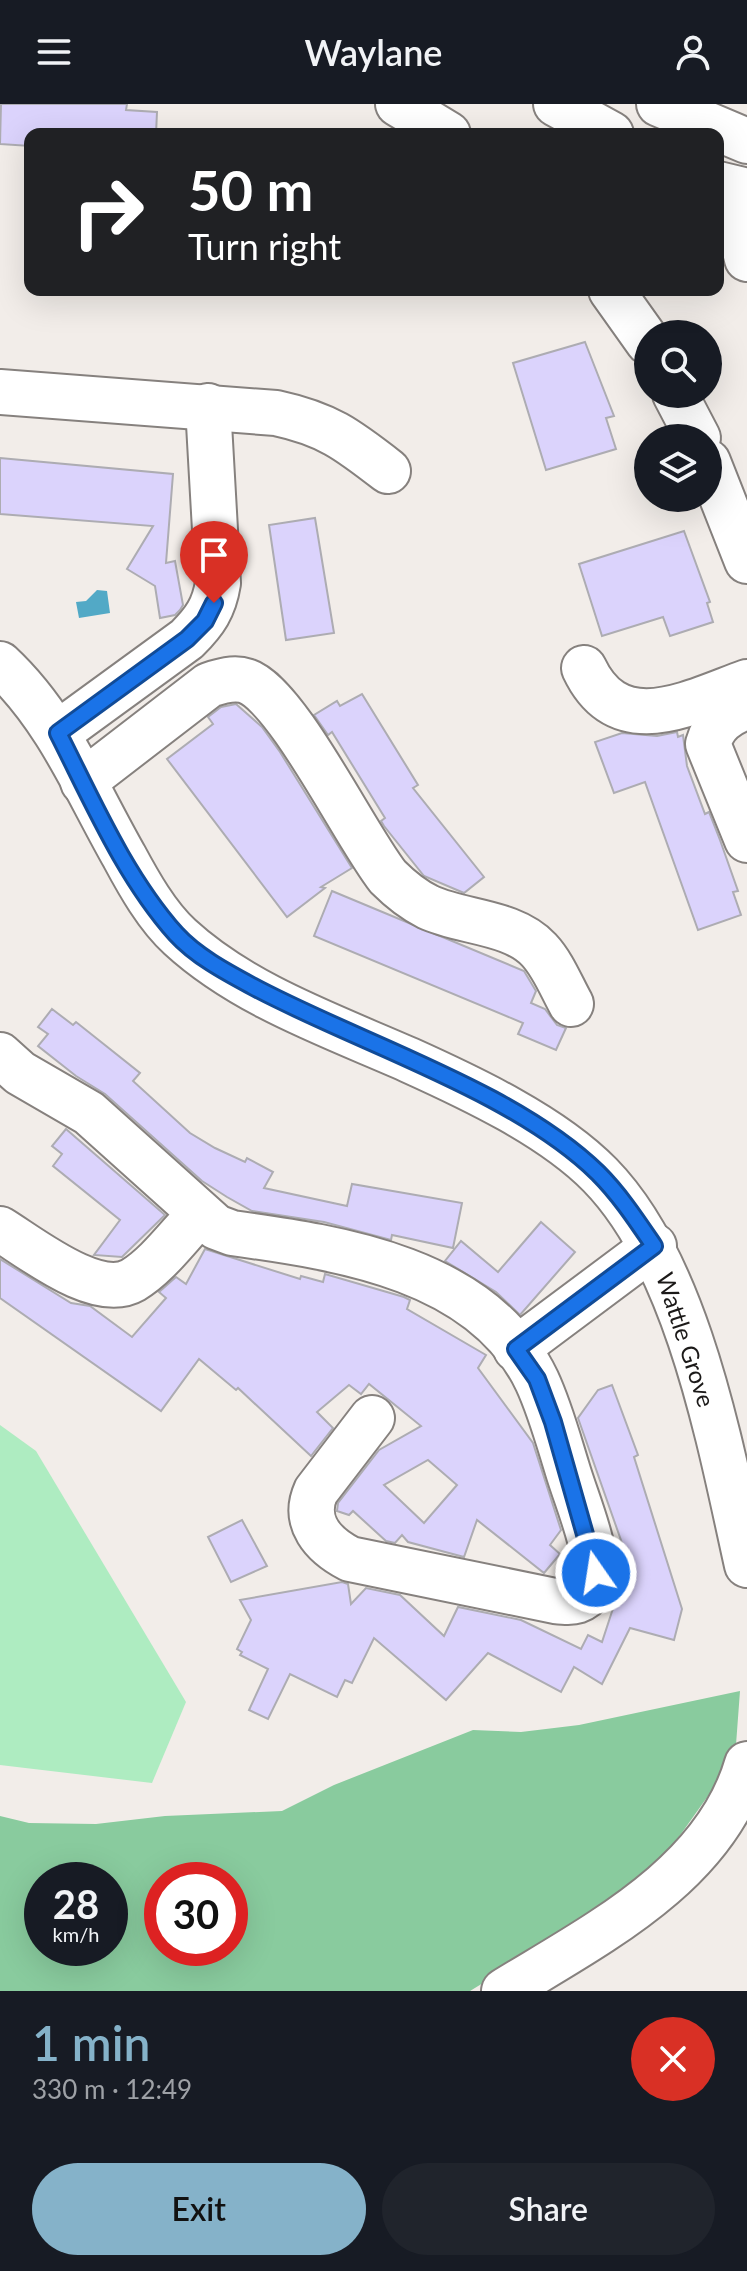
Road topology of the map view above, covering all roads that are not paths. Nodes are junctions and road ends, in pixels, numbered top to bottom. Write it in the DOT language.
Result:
graph roads {
  1 [pos="398,104"];
  2 [pos="556,104"];
  3 [pos="659,104"];
  4 [pos="438,128"];
  5 [pos="600,128"];
  6 [pos="716,128"];
  7 [pos="724,131"];
  8 [pos="747,141"];
  9 [pos="724,185"];
  10 [pos="747,191"];
  11 [pos="724,219"];
  12 [pos="747,259"];
  13 [pos="615,296"];
  14 [pos="634,322"];
  15 [pos="0,392"];
  16 [pos="208,406"];
  17 [pos="388,471"];
  18 [pos="722,498"];
  19 [pos="747,561"];
  20 [pos="0,664"];
  21 [pos="584,668"];
  22 [pos="747,682"];
  23 [pos="747,707"];
  24 [pos="58,733"];
  25 [pos="83,782"];
  26 [pos="747,840"];
  27 [pos="571,1004"];
  28 [pos="0,1055"];
  29 [pos="199,1215"];
  30 [pos="0,1229"];
  31 [pos="654,1246"];
  32 [pos="516,1349"];
  33 [pos="372,1418"];
  34 [pos="747,1565"];
  35 [pos="747,1764"];
  36 [pos="504,1991"];
  1 -- 4 [label="street"];
  2 -- 5 [label="street"];
  3 -- 6 [label="street"];
  7 -- 8 [label="street"];
  9 -- 10 [label="street"];
  11 -- 12 [label="street"];
  13 -- 14 [label="street"];
  15 -- 16 [label="street"];
  16 -- 17 [label="street"];
  16 -- 24 [label="street"];
  18 -- 19 [label="street"];
  20 -- 24 [label="street, Wattle Grove"];
  21 -- 22 [label="street"];
  23 -- 26 [label="street"];
  24 -- 25 [label="street, Wattle Grove"];
  25 -- 27 [label="street"];
  25 -- 31 [label="street, Wattle Grove"];
  28 -- 29 [label="street"];
  29 -- 30 [label="street"];
  29 -- 32 [label="street"];
  31 -- 32 [label="street"];
  31 -- 34 [label="street, Wattle Grove"];
  32 -- 33 [label="street"];
  35 -- 36 [label="street"];
}
